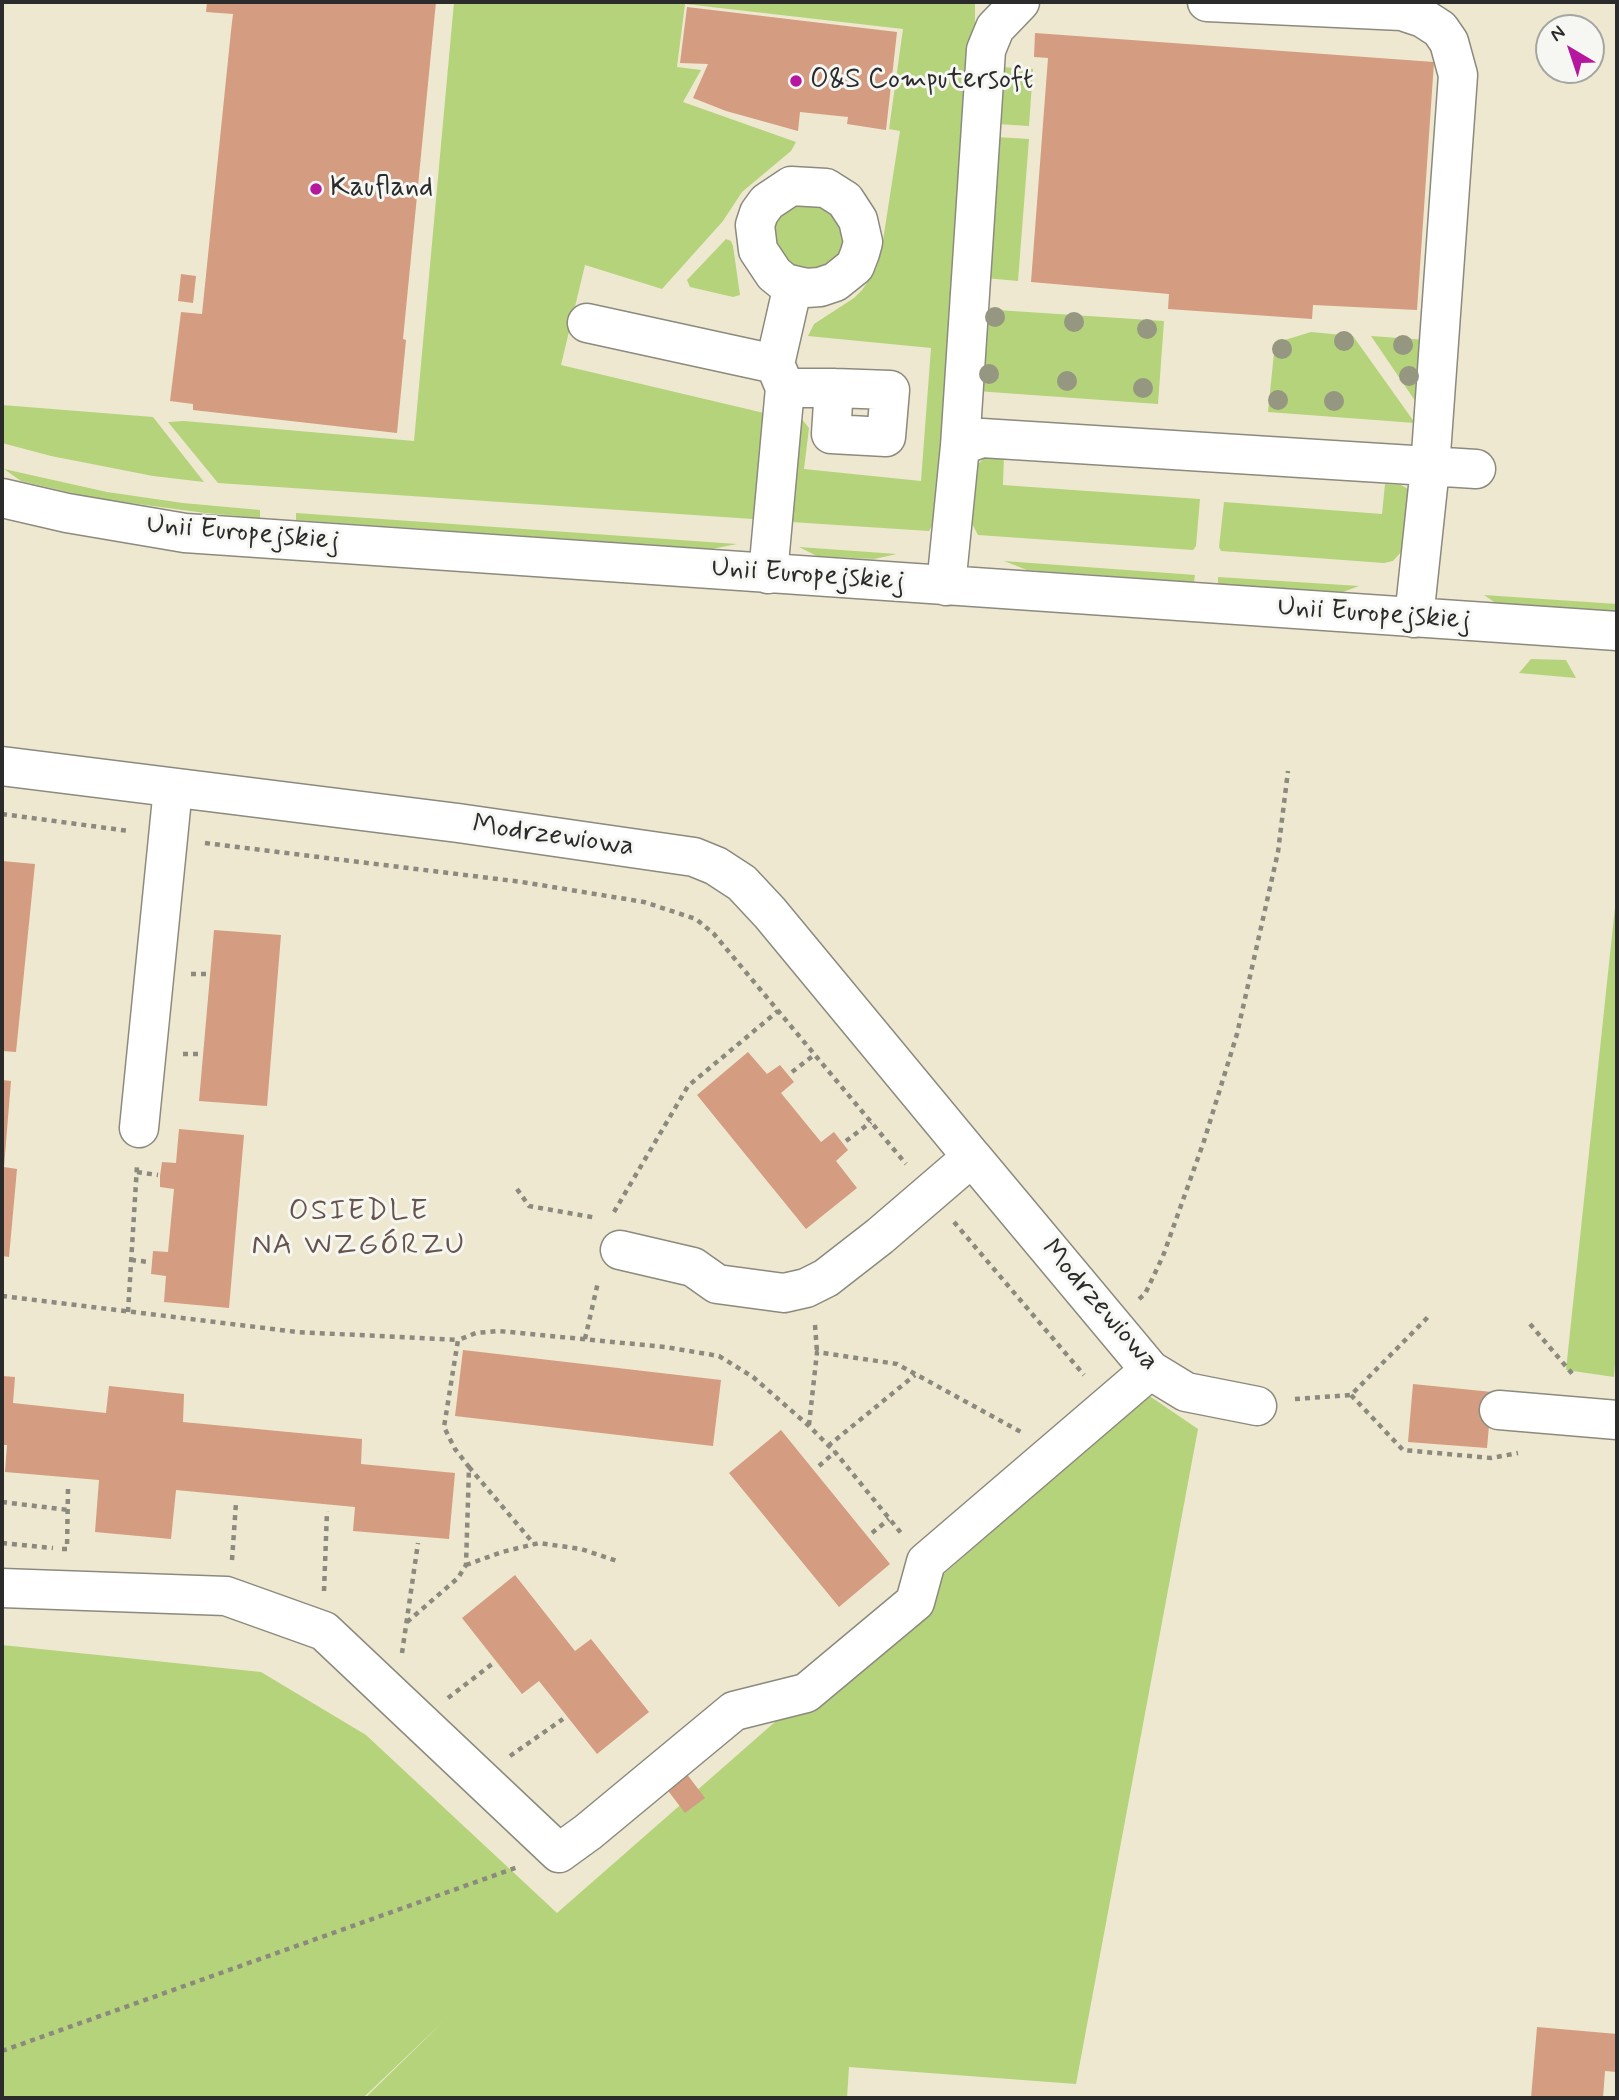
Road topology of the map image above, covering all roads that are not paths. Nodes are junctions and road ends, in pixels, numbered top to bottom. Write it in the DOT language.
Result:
graph roads {
  1 [pos="1020,2"];
  2 [pos="1207,2"];
  3 [pos="793,285"];
  4 [pos="587,323"];
  5 [pos="780,376"];
  6 [pos="834,388"];
  7 [pos="960,446"];
  8 [pos="1430,468"];
  9 [pos="1476,470"];
  10 [pos="2,498"];
  11 [pos="768,574"];
  12 [pos="946,586"];
  13 [pos="1414,618"];
  14 [pos="1617,631"];
  15 [pos="2,766"];
  16 [pos="173,788"];
  17 [pos="139,1128"];
  18 [pos="972,1157"];
  19 [pos="610,1261"];
  20 [pos="1150,1370"];
  21 [pos="1257,1406"];
  22 [pos="1499,1410"];
  23 [pos="1617,1420"];
  24 [pos="2,1588"];
  1 -- 7 [label="street"];
  2 -- 8 [label="street"];
  3 -- 5 [label="street"];
  4 -- 5 [label="street"];
  5 -- 6 [label="street"];
  5 -- 11 [label="street"];
  7 -- 8 [label="street"];
  7 -- 12 [label="street"];
  8 -- 9 [label="street"];
  8 -- 13 [label="street"];
  10 -- 11 [label="street, Unii Europejskiej"];
  11 -- 12 [label="street, Unii Europejskiej"];
  12 -- 13 [label="street, Unii Europejskiej"];
  13 -- 14 [label="street, Unii Europejskiej"];
  15 -- 16 [label="street, Modrzewiowa"];
  16 -- 17 [label="street"];
  16 -- 18 [label="street, Modrzewiowa"];
  18 -- 19 [label="street"];
  18 -- 20 [label="street, Modrzewiowa"];
  20 -- 21 [label="street, Modrzewiowa"];
  20 -- 24 [label="street"];
  22 -- 23 [label="street"];
}
